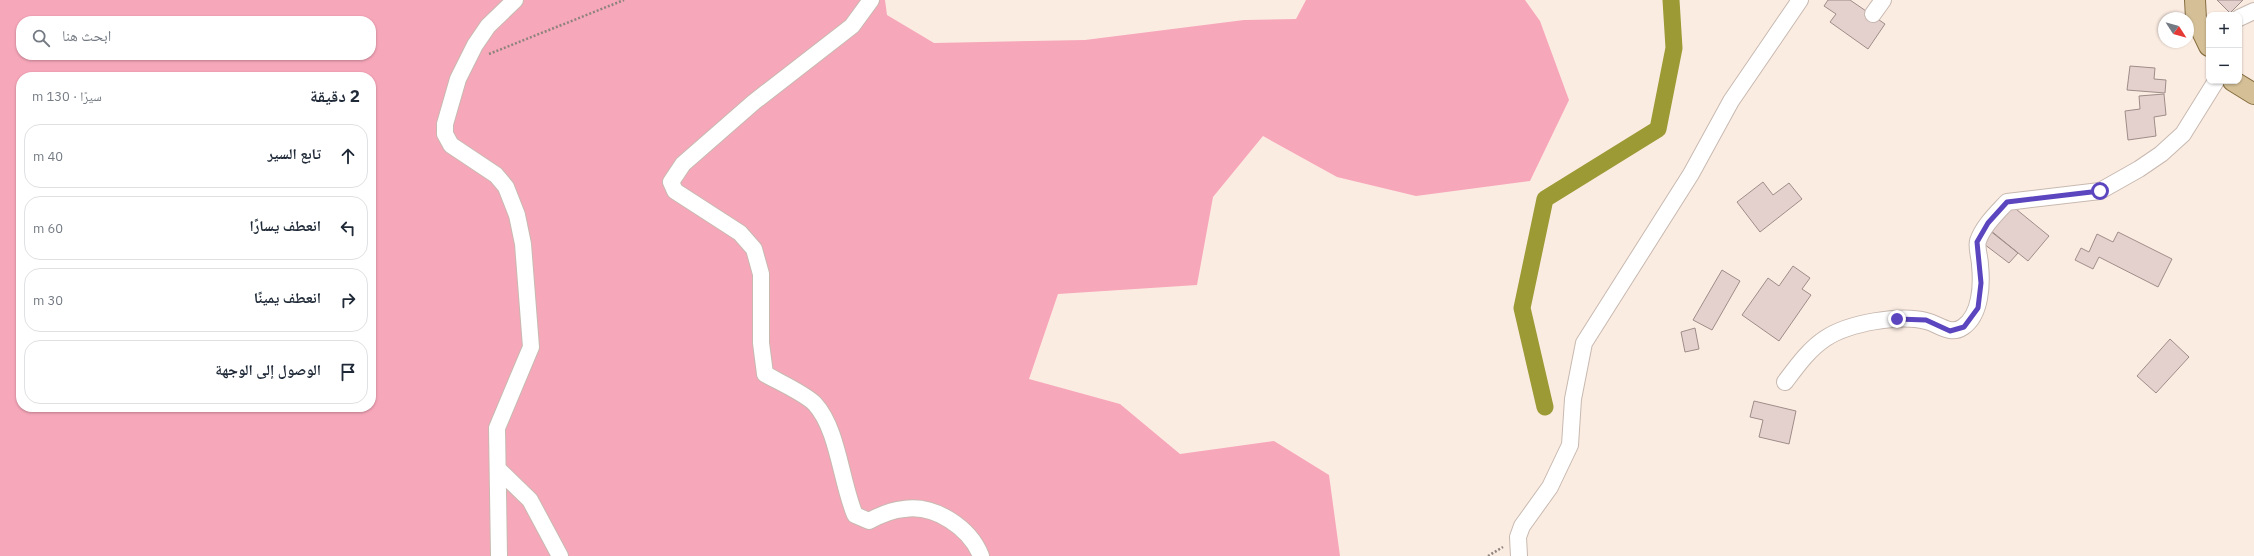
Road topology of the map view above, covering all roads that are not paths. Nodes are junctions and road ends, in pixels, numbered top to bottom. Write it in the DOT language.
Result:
graph roads {
  1 [pos="515,0"];
  2 [pos="872,0"];
  3 [pos="1800,0"];
  4 [pos="1883,0"];
  5 [pos="2195,0"];
  6 [pos="2254,11"];
  7 [pos="1873,14"];
  8 [pos="2242,17"];
  9 [pos="2206,37"];
  10 [pos="2214,84"];
  11 [pos="2238,84"];
  12 [pos="2254,94"];
  13 [pos="1785,382"];
  14 [pos="498,468"];
  15 [pos="499,556"];
  16 [pos="560,556"];
  17 [pos="981,556"];
  18 [pos="1520,556"];
  1 -- 14 [label="street"];
  2 -- 17 [label="street"];
  3 -- 18 [label="street"];
  4 -- 7 [label="street"];
  5 -- 9 [label="main road"];
  6 -- 8 [label="street"];
  10 -- 13 [label="street"];
  11 -- 12 [label="main road"];
  14 -- 15 [label="street"];
  14 -- 16 [label="street"];
}
